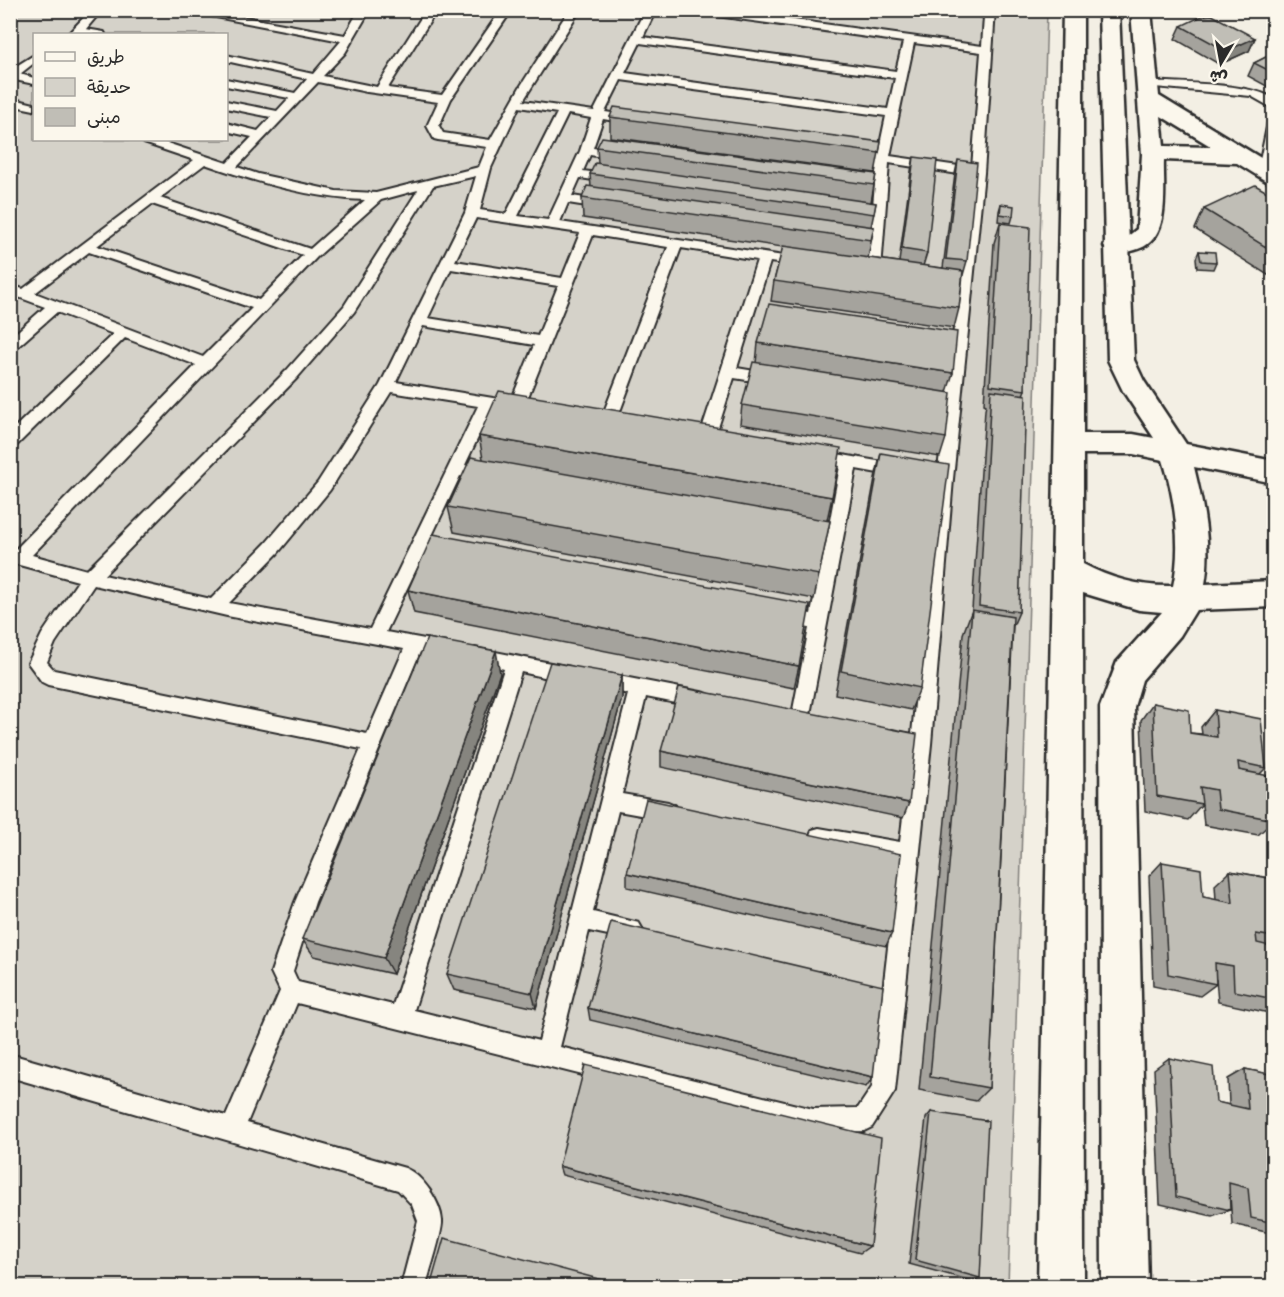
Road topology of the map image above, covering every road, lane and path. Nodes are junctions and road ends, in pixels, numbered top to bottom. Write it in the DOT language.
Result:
graph roads {
  1 [pos="97,10"];
  2 [pos="184,10"];
  3 [pos="365,10"];
  4 [pos="432,10"];
  5 [pos="507,10"];
  6 [pos="575,10"];
  7 [pos="651,10"];
  8 [pos="695,10"];
  9 [pos="954,10"];
  10 [pos="1073,10"];
  11 [pos="1109,10"];
  12 [pos="1141,10"];
  13 [pos="990,13"];
  14 [pos="746,14"];
  15 [pos="76,33"];
  16 [pos="348,39"];
  17 [pos="637,39"];
  18 [pos="909,39"];
  19 [pos="988,50"];
  20 [pos="228,58"];
  21 [pos="32,62"];
  22 [pos="901,75"];
  23 [pos="11,76"];
  24 [pos="618,76"];
  25 [pos="316,80"];
  26 [pos="33,81"];
  27 [pos="228,82"];
  28 [pos="380,91"];
  29 [pos="1149,91"];
  30 [pos="299,97"];
  31 [pos="445,99"];
  32 [pos="10,101"];
  33 [pos="516,103"];
  34 [pos="228,104"];
  35 [pos="1274,106"];
  36 [pos="33,107"];
  37 [pos="564,110"];
  38 [pos="893,113"];
  39 [pos="280,115"];
  40 [pos="598,115"];
  41 [pos="1274,116"];
  42 [pos="643,122"];
  43 [pos="228,127"];
  44 [pos="261,135"];
  45 [pos="151,141"];
  46 [pos="496,145"];
  47 [pos="586,151"];
  48 [pos="837,151"];
  49 [pos="1153,154"];
  50 [pos="633,157"];
  51 [pos="1243,157"];
  52 [pos="883,158"];
  53 [pos="203,159"];
  54 [pos="229,168"];
  55 [pos="484,170"];
  56 [pos="575,173"];
  57 [pos="978,173"];
  58 [pos="1269,173"];
  59 [pos="622,180"];
  60 [pos="428,185"];
  61 [pos="376,197"];
  62 [pos="151,199"];
  63 [pos="564,199"];
  64 [pos="622,207"];
  65 [pos="472,213"];
  66 [pos="510,219"];
  67 [pos="552,225"];
  68 [pos="588,230"];
  69 [pos="676,244"];
  70 [pos="1116,246"];
  71 [pos="87,248"];
  72 [pos="312,254"];
  73 [pos="765,257"];
  74 [pos="447,264"];
  75 [pos="820,265"];
  76 [pos="897,277"];
  77 [pos="567,283"];
  78 [pos="17,292"];
  79 [pos="55,306"];
  80 [pos="261,306"];
  81 [pos="419,321"];
  82 [pos="123,332"];
  83 [pos="543,342"];
  84 [pos="10,346"];
  85 [pos="204,363"];
  86 [pos="728,372"];
  87 [pos="787,382"];
  88 [pos="387,386"];
  89 [pos="488,402"];
  90 [pos="607,422"];
  91 [pos="10,442"];
  92 [pos="731,442"];
  93 [pos="1070,444"];
  94 [pos="1177,453"];
  95 [pos="802,454"];
  96 [pos="849,462"];
  97 [pos="455,469"];
  98 [pos="1274,472"];
  99 [pos="913,473"];
  100 [pos="501,477"];
  101 [pos="789,530"];
  102 [pos="834,538"];
  103 [pos="418,548"];
  104 [pos="14,556"];
  105 [pos="465,557"];
  106 [pos="1069,571"];
  107 [pos="89,579"];
  108 [pos="1274,594"];
  109 [pos="1187,597"];
  110 [pos="215,606"];
  111 [pos="772,614"];
  112 [pos="819,622"];
  113 [pos="375,637"];
  114 [pos="415,644"];
  115 [pos="515,664"];
  116 [pos="639,688"];
  117 [pos="720,704"];
  118 [pos="821,724"];
  119 [pos="873,735"];
  120 [pos="373,743"];
  121 [pos="921,744"];
  122 [pos="610,801"];
  123 [pos="691,815"];
  124 [pos="794,833"];
  125 [pos="909,853"];
  126 [pos="581,919"];
  127 [pos="651,934"];
  128 [pos="872,983"];
  129 [pos="895,988"];
  130 [pos="291,991"];
  131 [pos="400,1018"];
  132 [pos="547,1054"];
  133 [pos="10,1065"];
  134 [pos="232,1130"];
  135 [pos="413,1287"];
  136 [pos="1061,1287"];
  137 [pos="1125,1287"];
  1 -- 15 [label="lane"];
  2 -- 16 [label="lane"];
  3 -- 16 [label="lane"];
  4 -- 28 [label="lane"];
  5 -- 31 [label="lane"];
  6 -- 33 [label="lane"];
  7 -- 17 [label="lane"];
  8 -- 14 [label="lane"];
  9 -- 13 [label="lane"];
  10 -- 93 [label="main road"];
  11 -- 70 [label="main road"];
  12 -- 29 [label="main road"];
  13 -- 19 [label="lane"];
  14 -- 18 [label="lane"];
  16 -- 25 [label="lane"];
  17 -- 22 [label="lane"];
  17 -- 24 [label="lane"];
  18 -- 19 [label="lane"];
  18 -- 22 [label="lane"];
  19 -- 57 [label="lane"];
  20 -- 25 [label="lane"];
  21 -- 23 [label="lane"];
  22 -- 38 [label="lane"];
  23 -- 26 [label="lane"];
  24 -- 38 [label="lane"];
  24 -- 40 [label="lane"];
  25 -- 28 [label="lane"];
  25 -- 30 [label="lane"];
  27 -- 30 [label="lane"];
  28 -- 31 [label="lane"];
  29 -- 35 [label="lane"];
  29 -- 49 [label="main road"];
  29 -- 51 [label="main road"];
  30 -- 39 [label="lane"];
  31 -- 46 [label="lane"];
  32 -- 36 [label="lane"];
  33 -- 37 [label="lane"];
  33 -- 46 [label="lane"];
  34 -- 39 [label="lane"];
  37 -- 40 [label="lane"];
  37 -- 66 [label="lane"];
  38 -- 52 [label="lane"];
  39 -- 44 [label="lane"];
  40 -- 42 [label="lane"];
  40 -- 47 [label="lane"];
  41 -- 58 [label="lane"];
  43 -- 44 [label="lane"];
  44 -- 54 [label="lane"];
  45 -- 53 [label="lane"];
  46 -- 55 [label="lane"];
  47 -- 50 [label="lane"];
  47 -- 56 [label="lane"];
  48 -- 52 [label="lane"];
  49 -- 51 [label="main road"];
  49 -- 70 [label="main road"];
  51 -- 58 [label="main road"];
  52 -- 57 [label="lane"];
  52 -- 76 [label="lane"];
  53 -- 54 [label="lane"];
  53 -- 62 [label="lane"];
  54 -- 61 [label="lane"];
  55 -- 60 [label="lane"];
  55 -- 65 [label="lane"];
  56 -- 59 [label="lane"];
  56 -- 63 [label="lane"];
  57 -- 121 [label="lane"];
  60 -- 61 [label="lane"];
  60 -- 107 [label="lane"];
  61 -- 72 [label="lane"];
  62 -- 71 [label="lane"];
  62 -- 72 [label="lane"];
  63 -- 64 [label="lane"];
  63 -- 67 [label="lane"];
  65 -- 66 [label="lane"];
  65 -- 74 [label="lane"];
  66 -- 67 [label="lane"];
  67 -- 68 [label="lane"];
  68 -- 69 [label="lane"];
  68 -- 77 [label="lane"];
  69 -- 73 [label="lane"];
  69 -- 90 [label="lane"];
  70 -- 94 [label="main road"];
  71 -- 78 [label="lane"];
  71 -- 80 [label="lane"];
  72 -- 80 [label="lane"];
  73 -- 75 [label="lane"];
  73 -- 86 [label="lane"];
  74 -- 77 [label="lane"];
  74 -- 81 [label="lane"];
  77 -- 83 [label="lane"];
  78 -- 79 [label="lane"];
  79 -- 82 [label="lane"];
  79 -- 84 [label="lane"];
  80 -- 85 [label="lane"];
  81 -- 83 [label="lane"];
  81 -- 88 [label="lane"];
  82 -- 85 [label="lane"];
  82 -- 91 [label="lane"];
  83 -- 89 [label="lane"];
  85 -- 104 [label="lane"];
  86 -- 87 [label="lane"];
  86 -- 92 [label="lane"];
  88 -- 89 [label="lane"];
  88 -- 110 [label="lane"];
  89 -- 97 [label="lane"];
  93 -- 94 [label="main road"];
  93 -- 106 [label="main road"];
  94 -- 98 [label="main road"];
  94 -- 109 [label="main road"];
  95 -- 96 [label="lane"];
  96 -- 99 [label="lane"];
  96 -- 102 [label="lane"];
  97 -- 100 [label="lane"];
  97 -- 103 [label="lane"];
  101 -- 102 [label="lane"];
  102 -- 112 [label="lane"];
  103 -- 105 [label="lane"];
  103 -- 113 [label="lane"];
  104 -- 107 [label="lane"];
  106 -- 109 [label="main road"];
  106 -- 136 [label="main road"];
  107 -- 110 [label="lane"];
  107 -- 120 [label="lane"];
  108 -- 109 [label="main road"];
  109 -- 137 [label="main road"];
  110 -- 113 [label="lane"];
  111 -- 112 [label="lane"];
  112 -- 118 [label="lane"];
  113 -- 114 [label="lane"];
  114 -- 115 [label="lane"];
  114 -- 120 [label="lane"];
  115 -- 116 [label="lane"];
  115 -- 131 [label="lane"];
  116 -- 117 [label="lane"];
  116 -- 122 [label="lane"];
  119 -- 121 [label="lane"];
  120 -- 130 [label="lane"];
  121 -- 125 [label="lane"];
  122 -- 123 [label="lane"];
  122 -- 126 [label="lane"];
  124 -- 125 [label="lane"];
  125 -- 129 [label="lane"];
  126 -- 127 [label="lane"];
  126 -- 132 [label="lane"];
  128 -- 129 [label="lane"];
  129 -- 132 [label="lane"];
  130 -- 131 [label="lane"];
  130 -- 134 [label="lane"];
  131 -- 132 [label="lane"];
  133 -- 134 [label="lane"];
  134 -- 135 [label="lane"];
}
